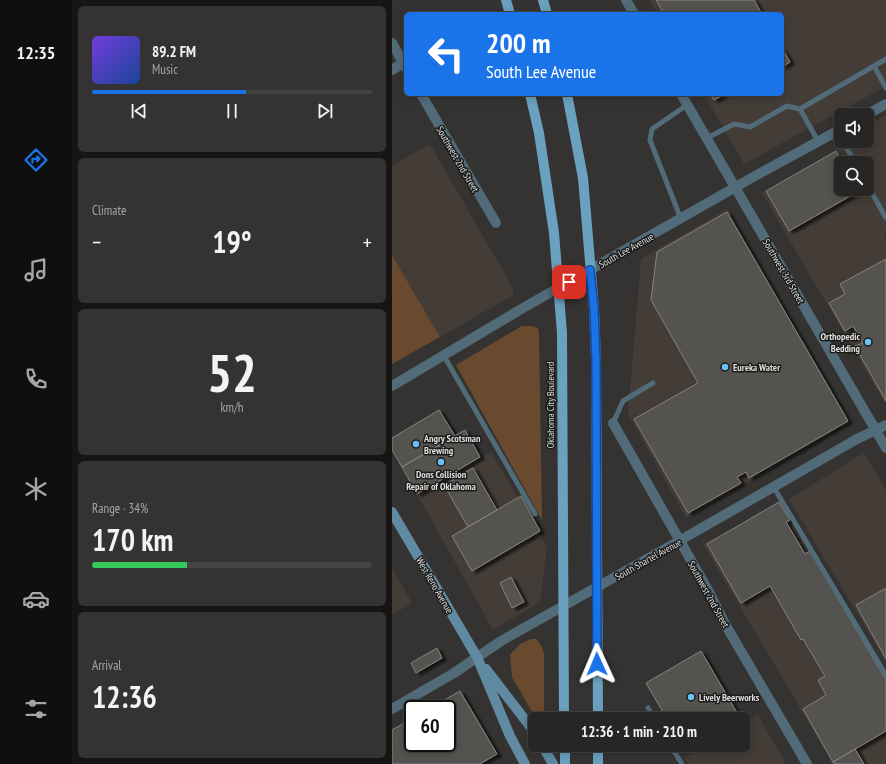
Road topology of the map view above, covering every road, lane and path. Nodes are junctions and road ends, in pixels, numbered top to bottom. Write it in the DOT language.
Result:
graph roads {
  1 [pos="506,0"];
  2 [pos="543,0"];
  3 [pos="626,0"];
  4 [pos="509,12"];
  5 [pos="546,12"];
  6 [pos="633,12"];
  7 [pos="392,43"];
  8 [pos="886,59"];
  9 [pos="404,66"];
  10 [pos="874,66"];
  11 [pos="392,70"];
  12 [pos="886,88"];
  13 [pos="422,96"];
  14 [pos="530,96"];
  15 [pos="567,96"];
  16 [pos="682,96"];
  17 [pos="886,104"];
  18 [pos="687,105"];
  19 [pos="800,109"];
  20 [pos="874,111"];
  21 [pos="834,134"];
  22 [pos="707,138"];
  23 [pos="818,141"];
  24 [pos="736,187"];
  25 [pos="874,196"];
  26 [pos="886,218"];
  27 [pos="681,219"];
  28 [pos="496,223"];
  29 [pos="590,270"];
  30 [pos="558,288"];
  31 [pos="444,356"];
  32 [pos="653,383"];
  33 [pos="392,386"];
  34 [pos="613,423"];
  35 [pos="886,425"];
  36 [pos="876,430"];
  37 [pos="886,448"];
  38 [pos="773,486"];
  39 [pos="392,512"];
  40 [pos="535,514"];
  41 [pos="679,541"];
  42 [pos="597,588"];
  43 [pos="563,607"];
  44 [pos="477,658"];
  45 [pos="886,675"];
  46 [pos="648,708"];
  47 [pos="392,709"];
  48 [pos="564,712"];
  49 [pos="598,712"];
  50 [pos="651,712"];
  51 [pos="528,723"];
  52 [pos="546,752"];
  53 [pos="565,752"];
  54 [pos="598,752"];
  55 [pos="674,752"];
  56 [pos="525,764"];
  57 [pos="553,764"];
  58 [pos="565,764"];
  59 [pos="598,764"];
  60 [pos="682,764"];
  61 [pos="807,764"];
  1 -- 4 [label="main road"];
  2 -- 5 [label="main road"];
  3 -- 6 [label="street"];
  7 -- 9 [label="street"];
  8 -- 10 [label="lane"];
  9 -- 11 [label="street"];
  10 -- 12 [label="lane"];
  10 -- 19 [label="lane"];
  13 -- 28 [label="street, Southwest 2nd Street"];
  14 -- 30 [label="main road, Oklahoma City Boulevard"];
  15 -- 29 [label="main road"];
  16 -- 18 [label="street, Southwest 3rd Street"];
  17 -- 20 [label="street"];
  18 -- 22 [label="street, Southwest 3rd Street"];
  18 -- 27 [label="lane"];
  19 -- 22 [label="lane"];
  19 -- 23 [label="lane"];
  21 -- 23 [label="street, South Lee Avenue"];
  22 -- 24 [label="street, Southwest 3rd Street"];
  23 -- 24 [label="street, South Lee Avenue"];
  24 -- 27 [label="street, South Lee Avenue"];
  24 -- 36 [label="street, Southwest 3rd Street"];
  25 -- 26 [label="lane"];
  27 -- 29 [label="street, South Lee Avenue"];
  29 -- 30 [label="street, South Lee Avenue"];
  29 -- 42 [label="main road"];
  30 -- 31 [label="street, South Lee Avenue"];
  30 -- 43 [label="main road, Oklahoma City Boulevard"];
  31 -- 33 [label="street, South Lee Avenue"];
  31 -- 40 [label="lane"];
  32 -- 34 [label="lane"];
  34 -- 41 [label="street, Southwest 2nd Street"];
  35 -- 36 [label="street, South Shartel Avenue"];
  36 -- 37 [label="street, Southwest 3rd Street"];
  36 -- 38 [label="street, South Shartel Avenue"];
  38 -- 41 [label="street, South Shartel Avenue"];
  38 -- 45 [label="lane"];
  39 -- 44 [label="main road, West Reno Avenue"];
  41 -- 42 [label="street, South Shartel Avenue"];
  41 -- 61 [label="street, Southwest 2nd Street"];
  42 -- 43 [label="street, South Shartel Avenue"];
  42 -- 49 [label="main road"];
  43 -- 44 [label="street, South Shartel Avenue"];
  43 -- 48 [label="main road, Oklahoma City Boulevard"];
  44 -- 47 [label="street, South Shartel Avenue"];
  44 -- 51 [label="main road, West Reno Avenue"];
  44 -- 56 [label="main road, West Reno Avenue"];
  46 -- 50 [label="lane"];
  52 -- 57 [label="main road"];
  53 -- 58 [label="main road"];
  54 -- 59 [label="main road"];
  55 -- 60 [label="lane"];
}
